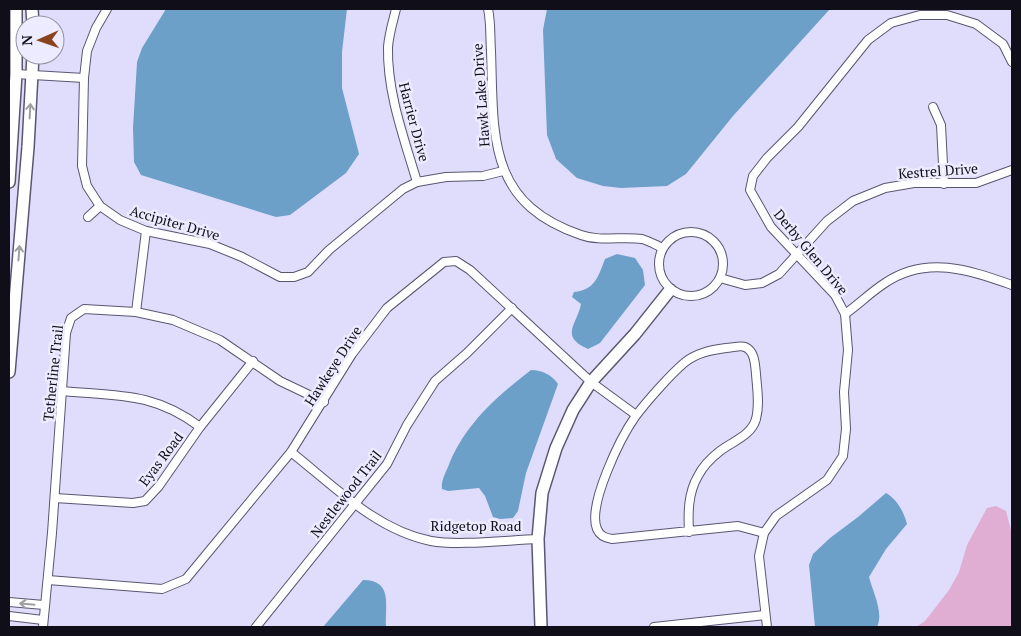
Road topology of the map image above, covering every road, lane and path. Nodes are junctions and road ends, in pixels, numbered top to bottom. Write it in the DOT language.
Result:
graph roads {
  1 [pos="16,9"];
  2 [pos="107,9"];
  3 [pos="396,9"];
  4 [pos="488,9"];
  5 [pos="1012,62"];
  6 [pos="32,65"];
  7 [pos="16,74"];
  8 [pos="32,75"];
  9 [pos="84,78"];
  10 [pos="933,107"];
  11 [pos="1012,170"];
  12 [pos="503,171"];
  13 [pos="9,182"];
  14 [pos="417,182"];
  15 [pos="944,184"];
  16 [pos="100,206"];
  17 [pos="88,217"];
  18 [pos="146,231"];
  19 [pos="663,248"];
  20 [pos="797,254"];
  21 [pos="720,278"];
  22 [pos="1012,285"];
  23 [pos="670,290"];
  24 [pos="512,308"];
  25 [pos="136,312"];
  26 [pos="845,314"];
  27 [pos="253,362"];
  28 [pos="9,372"];
  29 [pos="591,382"];
  30 [pos="62,392"];
  31 [pos="324,402"];
  32 [pos="636,416"];
  33 [pos="200,427"];
  34 [pos="291,452"];
  35 [pos="55,498"];
  36 [pos="355,504"];
  37 [pos="689,532"];
  38 [pos="764,533"];
  39 [pos="538,539"];
  40 [pos="48,580"];
  41 [pos="9,602"];
  42 [pos="44,605"];
  43 [pos="765,615"];
  44 [pos="9,616"];
  45 [pos="43,623"];
  46 [pos="256,627"];
  47 [pos="541,627"];
  48 [pos="654,627"];
  49 [pos="767,627"];
  1 -- 7 [label="main road"];
  2 -- 9 [label="street, Accipiter Drive"];
  3 -- 14 [label="street, Harrier Drive"];
  4 -- 12 [label="street, Hawk Lake Drive"];
  5 -- 20 [label="street, Derby Glen Drive"];
  6 -- 8 [label="main road"];
  7 -- 8 [label="street"];
  7 -- 13 [label="main road"];
  8 -- 9 [label="street"];
  28 -- 8 [label="main road, one-way"];
  9 -- 16 [label="street, Accipiter Drive"];
  10 -- 15 [label="street"];
  11 -- 15 [label="street, Kestrel Drive"];
  12 -- 14 [label="street, Accipiter Drive"];
  12 -- 19 [label="street, Hawk Lake Drive"];
  14 -- 18 [label="street, Accipiter Drive"];
  15 -- 20 [label="street, Kestrel Drive"];
  16 -- 17 [label="street"];
  16 -- 18 [label="street, Accipiter Drive"];
  18 -- 25 [label="street"];
  19 -- 21 [label="street"];
  19 -- 23 [label="street"];
  20 -- 21 [label="street, Kestrel Drive"];
  20 -- 26 [label="street, Derby Glen Drive"];
  21 -- 23 [label="street"];
  22 -- 26 [label="street"];
  23 -- 29 [label="main road"];
  24 -- 29 [label="street, Hawkeye Drive"];
  24 -- 31 [label="street, Hawkeye Drive"];
  24 -- 36 [label="street, Nestlewood Trail"];
  25 -- 27 [label="street, Tetherline Trail"];
  25 -- 30 [label="street, Tetherline Trail"];
  26 -- 38 [label="street, Derby Glen Drive"];
  27 -- 31 [label="street, Tetherline Trail"];
  27 -- 33 [label="street, Eyas Road"];
  29 -- 32 [label="street, Hawkeye Drive"];
  29 -- 39 [label="main road"];
  30 -- 33 [label="street"];
  30 -- 35 [label="street, Tetherline Trail"];
  31 -- 34 [label="street, Hawkeye Drive"];
  32 -- 37 [label="street"];
  32 -- 37 [label="street"];
  33 -- 35 [label="street, Eyas Road"];
  34 -- 36 [label="street, Ridgetop Road"];
  34 -- 40 [label="street, Hawkeye Drive"];
  35 -- 40 [label="street, Tetherline Trail"];
  36 -- 39 [label="street, Ridgetop Road"];
  36 -- 46 [label="street, Nestlewood Trail"];
  37 -- 38 [label="street"];
  38 -- 43 [label="street, Derby Glen Drive"];
  39 -- 47 [label="main road"];
  40 -- 42 [label="street, Tetherline Trail"];
  42 -- 41 [label="street, one-way"];
  42 -- 45 [label="street, Tetherline Trail"];
  43 -- 48 [label="street"];
  43 -- 49 [label="street, Derby Glen Drive"];
  44 -- 45 [label="street"];
}
